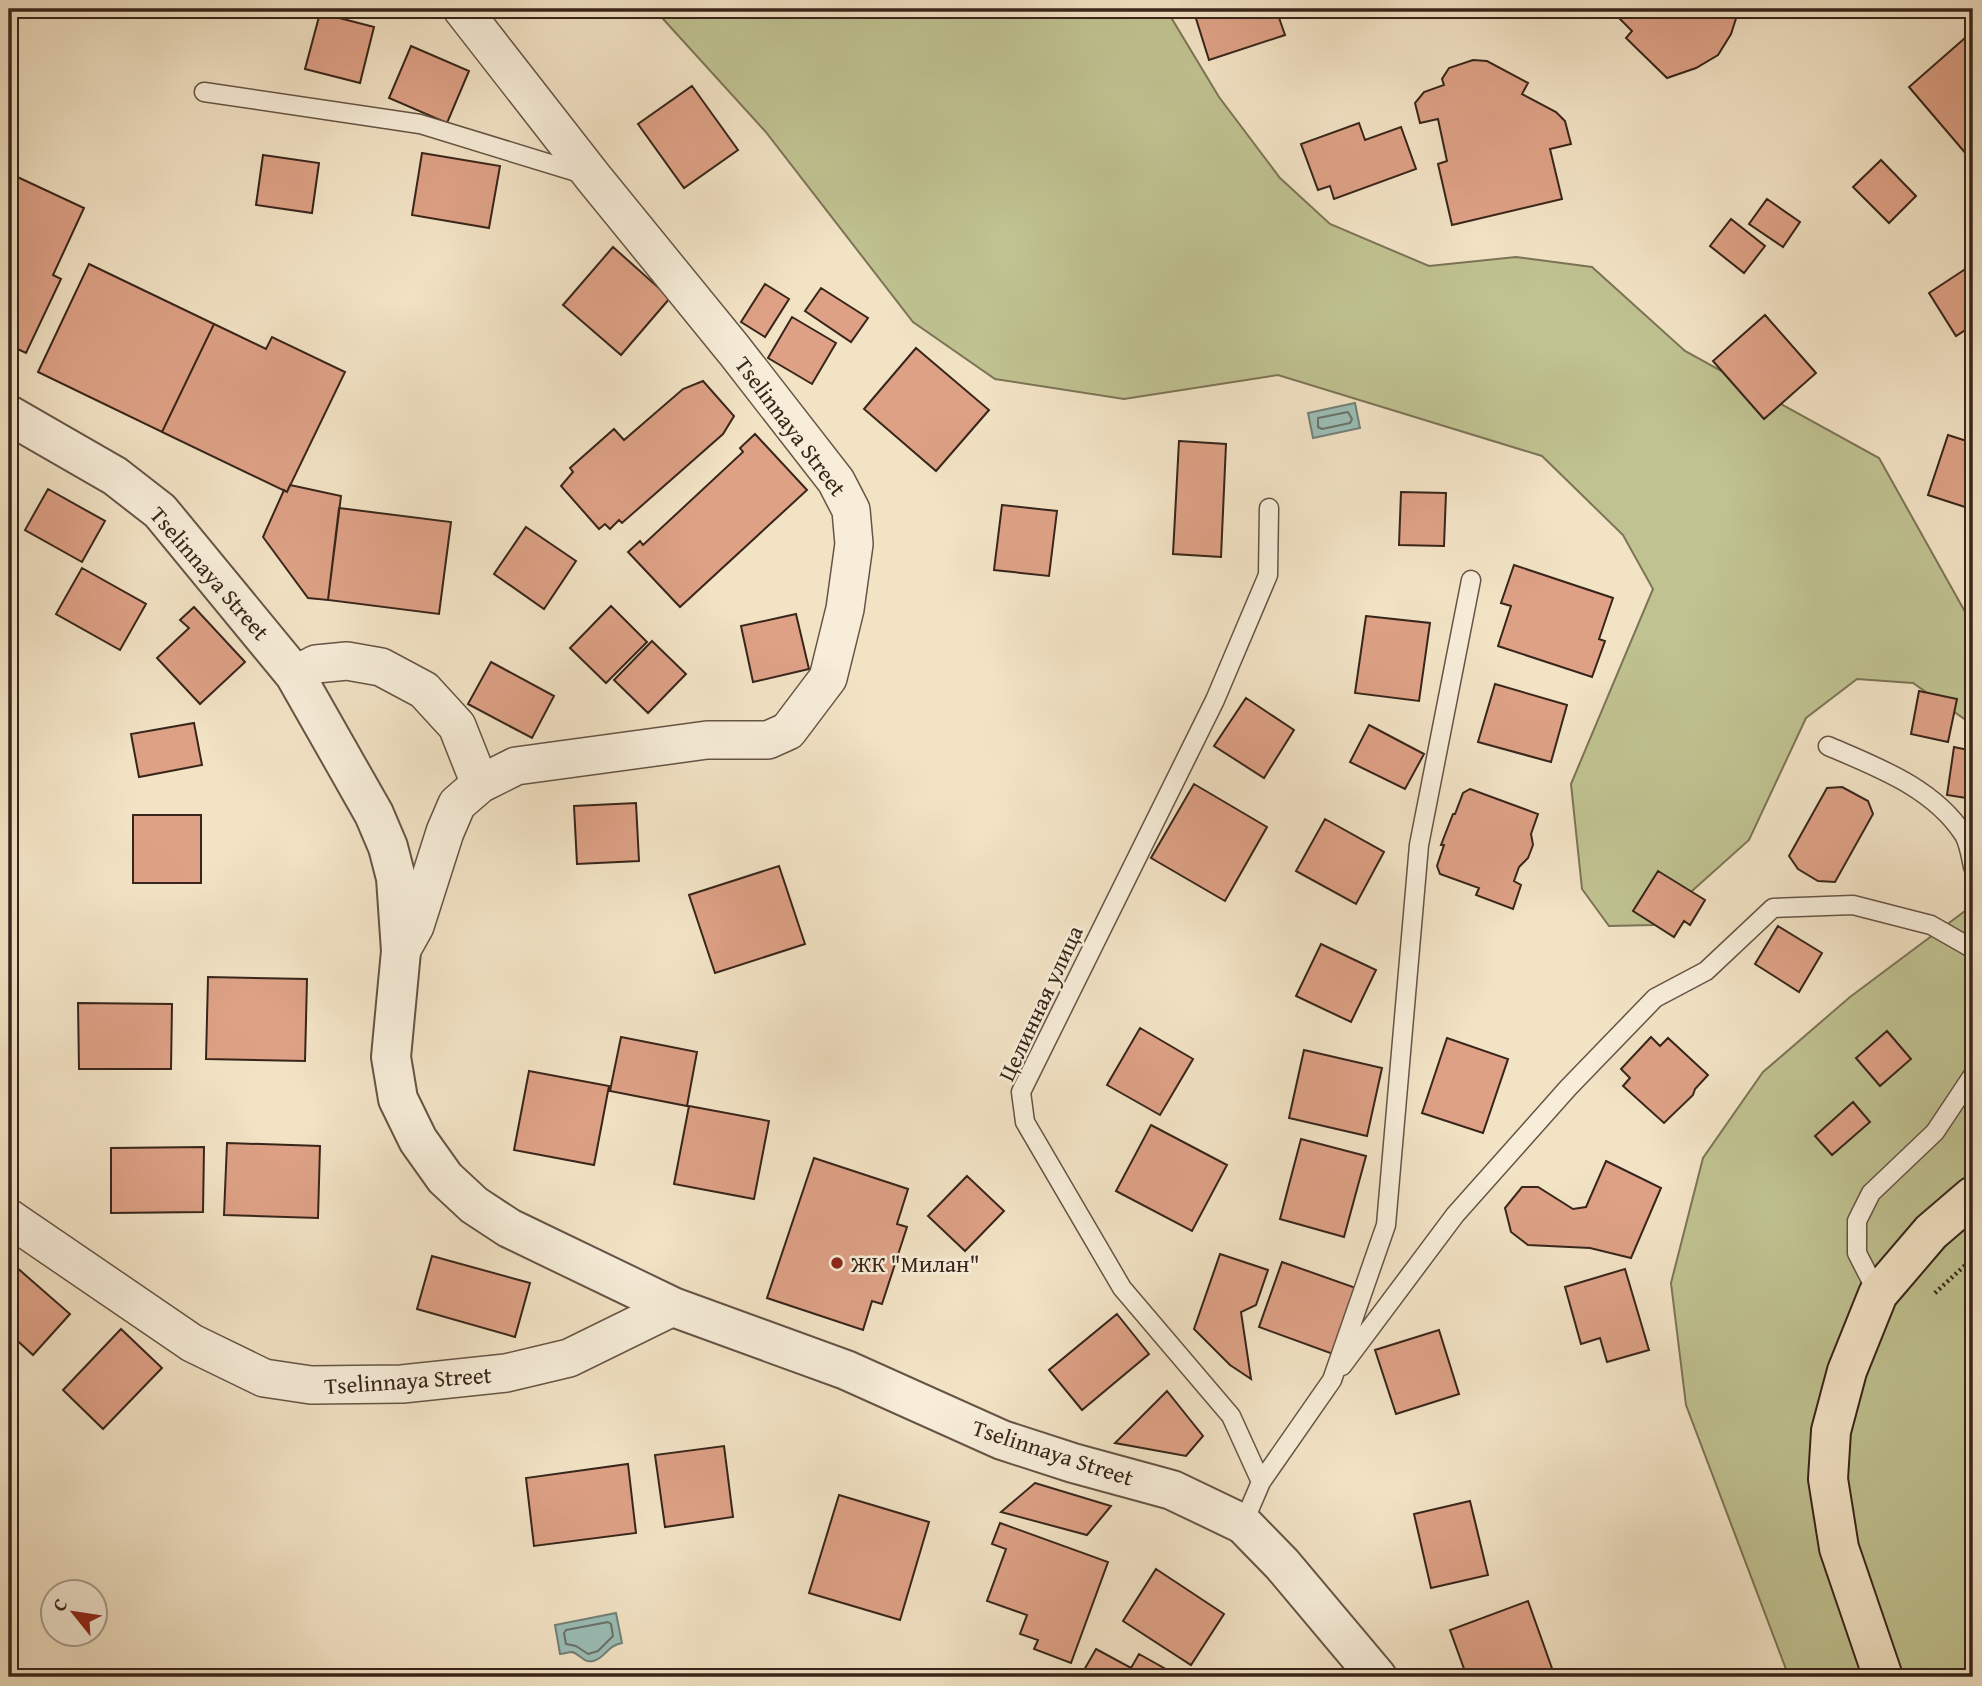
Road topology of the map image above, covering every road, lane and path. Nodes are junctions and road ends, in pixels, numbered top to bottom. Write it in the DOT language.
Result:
graph roads {
  1 [pos="461,9"];
  2 [pos="204,92"];
  3 [pos="593,177"];
  4 [pos="9,415"];
  5 [pos="1269,508"];
  6 [pos="1471,580"];
  7 [pos="295,675"];
  8 [pos="1828,746"];
  9 [pos="480,784"];
  10 [pos="1973,867"];
  11 [pos="1973,949"];
  12 [pos="401,951"];
  13 [pos="1973,1075"];
  14 [pos="1973,1196"];
  15 [pos="9,1218"];
  16 [pos="1973,1258"];
  17 [pos="1878,1294"];
  18 [pos="1930,1298"];
  19 [pos="673,1307"];
  20 [pos="1332,1380"];
  21 [pos="1261,1482"];
  22 [pos="1243,1524"];
  23 [pos="1377,1677"];
  24 [pos="1884,1677"];
  1 -- 3 [label="street, Tselinnaya Street"];
  2 -- 3 [label="lane"];
  3 -- 9 [label="street, Tselinnaya Street"];
  4 -- 7 [label="street, Tselinnaya Street"];
  5 -- 21 [label="lane, Целинная улица"];
  6 -- 20 [label="lane"];
  7 -- 9 [label="street"];
  7 -- 12 [label="street, Tselinnaya Street"];
  8 -- 10 [label="lane"];
  9 -- 12 [label="street, Tselinnaya Street"];
  11 -- 20 [label="lane"];
  12 -- 19 [label="street, Tselinnaya Street"];
  13 -- 17 [label="lane"];
  14 -- 17 [label="main road"];
  15 -- 19 [label="street, Tselinnaya Street"];
  16 -- 18 [label="path"];
  17 -- 24 [label="main road"];
  19 -- 22 [label="street, Tselinnaya Street"];
  20 -- 21 [label="lane"];
  21 -- 22 [label="lane"];
  22 -- 23 [label="street, Tselinnaya Street"];
}
